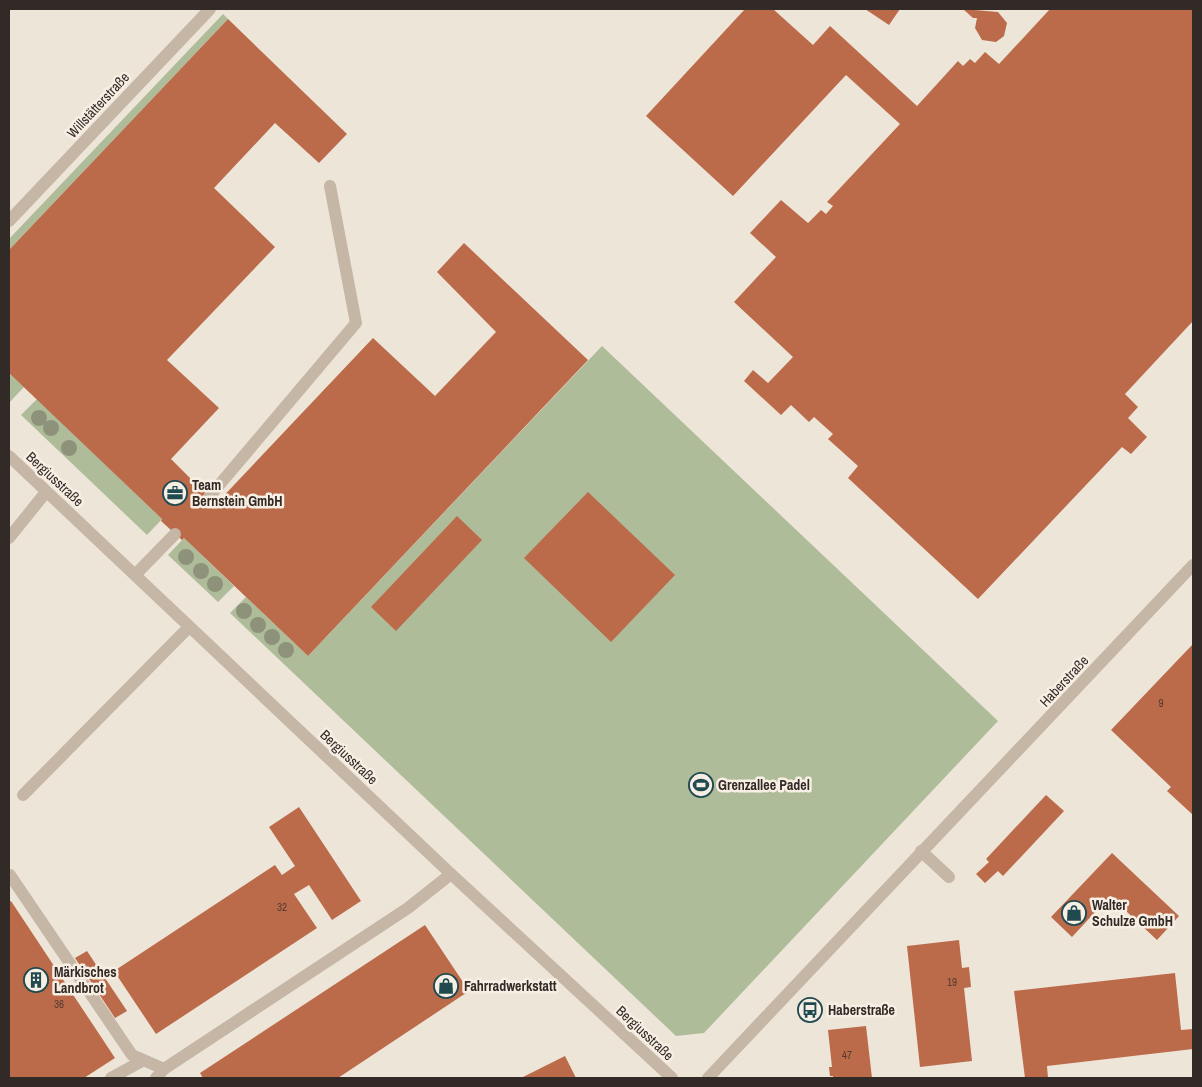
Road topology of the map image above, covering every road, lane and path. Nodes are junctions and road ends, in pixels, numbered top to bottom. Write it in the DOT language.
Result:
graph roads {
  1 [pos="210,9"];
  2 [pos="330,186"];
  3 [pos="9,221"];
  4 [pos="9,456"];
  5 [pos="46,492"];
  6 [pos="209,497"];
  7 [pos="175,534"];
  8 [pos="9,538"];
  9 [pos="1193,565"];
  10 [pos="135,575"];
  11 [pos="189,627"];
  12 [pos="23,795"];
  13 [pos="921,851"];
  14 [pos="450,874"];
  15 [pos="9,876"];
  16 [pos="949,877"];
  17 [pos="142,1061"];
  18 [pos="160,1074"];
  19 [pos="111,1078"];
  20 [pos="672,1078"];
  21 [pos="708,1078"];
  1 -- 3 [label="street, Willstätterstraße"];
  2 -- 6 [label="street"];
  4 -- 5 [label="street, Bergiusstraße"];
  5 -- 8 [label="street"];
  5 -- 10 [label="street, Bergiusstraße"];
  7 -- 10 [label="street"];
  9 -- 13 [label="street, Haberstraße"];
  10 -- 11 [label="street, Bergiusstraße"];
  11 -- 12 [label="street"];
  11 -- 14 [label="street, Bergiusstraße"];
  13 -- 16 [label="street"];
  13 -- 21 [label="street, Haberstraße"];
  14 -- 18 [label="street"];
  14 -- 20 [label="street, Bergiusstraße"];
  15 -- 17 [label="street"];
  17 -- 18 [label="street"];
  17 -- 19 [label="street"];
}
